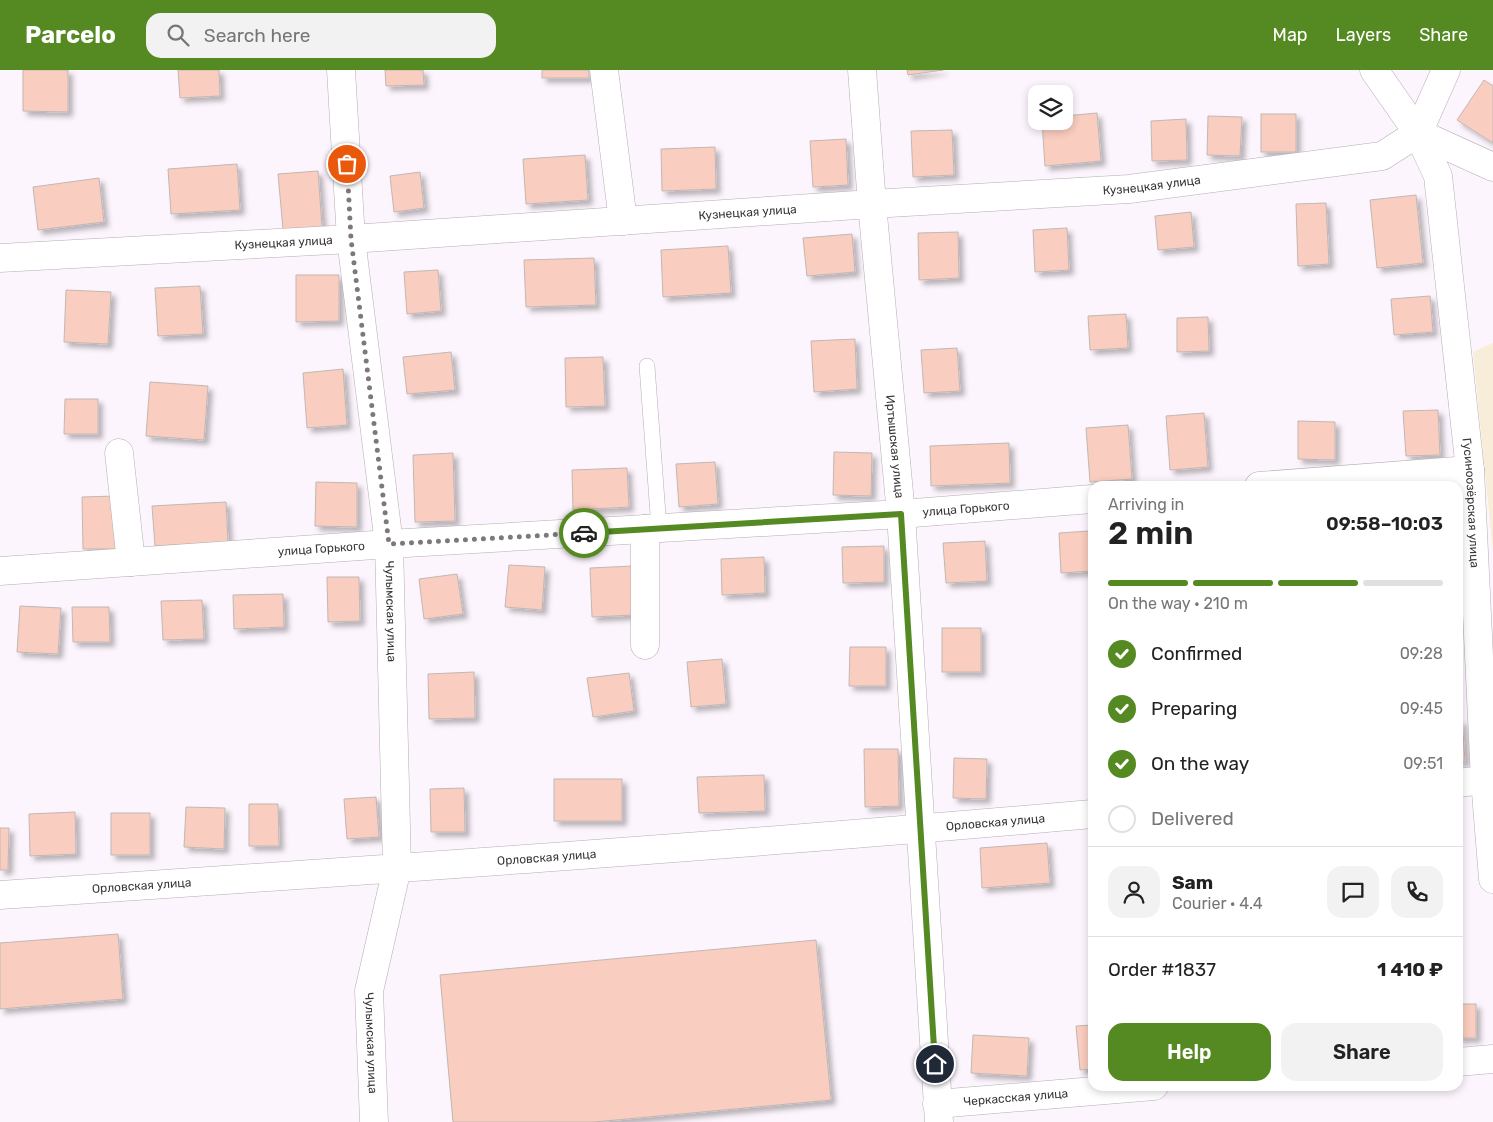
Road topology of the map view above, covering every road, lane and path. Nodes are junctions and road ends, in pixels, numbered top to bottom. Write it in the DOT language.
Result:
graph roads {
  1 [pos="341,70"];
  2 [pos="604,70"];
  3 [pos="862,70"];
  4 [pos="1374,70"];
  5 [pos="1446,70"];
  6 [pos="1418,133"];
  7 [pos="1493,167"];
  8 [pos="872,204"];
  9 [pos="623,221"];
  10 [pos="351,239"];
  11 [pos="0,258"];
  12 [pos="647,366"];
  13 [pos="119,453"];
  14 [pos="1470,470"];
  15 [pos="1325,481"];
  16 [pos="1088,499"];
  17 [pos="901,514"];
  18 [pos="652,529"];
  19 [pos="389,544"];
  20 [pos="131,562"];
  21 [pos="0,571"];
  22 [pos="645,646"];
  23 [pos="1489,780"];
  24 [pos="1463,783"];
  25 [pos="1088,814"];
  26 [pos="920,829"];
  27 [pos="397,868"];
  28 [pos="1493,879"];
  29 [pos="0,895"];
  30 [pos="1493,1059"];
  31 [pos="1463,1062"];
  32 [pos="1114,1091"];
  33 [pos="938,1113"];
  34 [pos="374,1122"];
  1 -- 10 [label="street, Чулымская улица"];
  2 -- 9 [label="street"];
  3 -- 8 [label="street, Иртышская улица"];
  4 -- 6 [label="street, Гусиноозёрская улица"];
  5 -- 6 [label="street"];
  6 -- 7 [label="street"];
  6 -- 8 [label="street, Кузнецкая улица"];
  6 -- 14 [label="street, Гусиноозёрская улица"];
  8 -- 9 [label="street, Кузнецкая улица"];
  8 -- 17 [label="street, Иртышская улица"];
  9 -- 10 [label="street, Кузнецкая улица"];
  10 -- 11 [label="street, Кузнецкая улица"];
  10 -- 19 [label="street, Чулымская улица"];
  12 -- 18 [label="lane"];
  13 -- 20 [label="street"];
  14 -- 15 [label="street"];
  14 -- 23 [label="street, Гусиноозёрская улица"];
  16 -- 17 [label="street, улица Горького"];
  17 -- 18 [label="street, улица Горького"];
  17 -- 26 [label="street, Иртышская улица"];
  18 -- 19 [label="street, улица Горького"];
  18 -- 22 [label="street"];
  19 -- 20 [label="street, улица Горького"];
  19 -- 27 [label="street, Чулымская улица"];
  20 -- 21 [label="street, улица Горького"];
  23 -- 24 [label="street"];
  23 -- 28 [label="street, Гусиноозёрская улица"];
  25 -- 26 [label="street, Орловская улица"];
  26 -- 27 [label="street, Орловская улица"];
  26 -- 33 [label="street, Иртышская улица"];
  27 -- 29 [label="street, Орловская улица"];
  27 -- 34 [label="street, Чулымская улица"];
  30 -- 31 [label="street"];
  32 -- 33 [label="street, Черкасская улица"];
}
